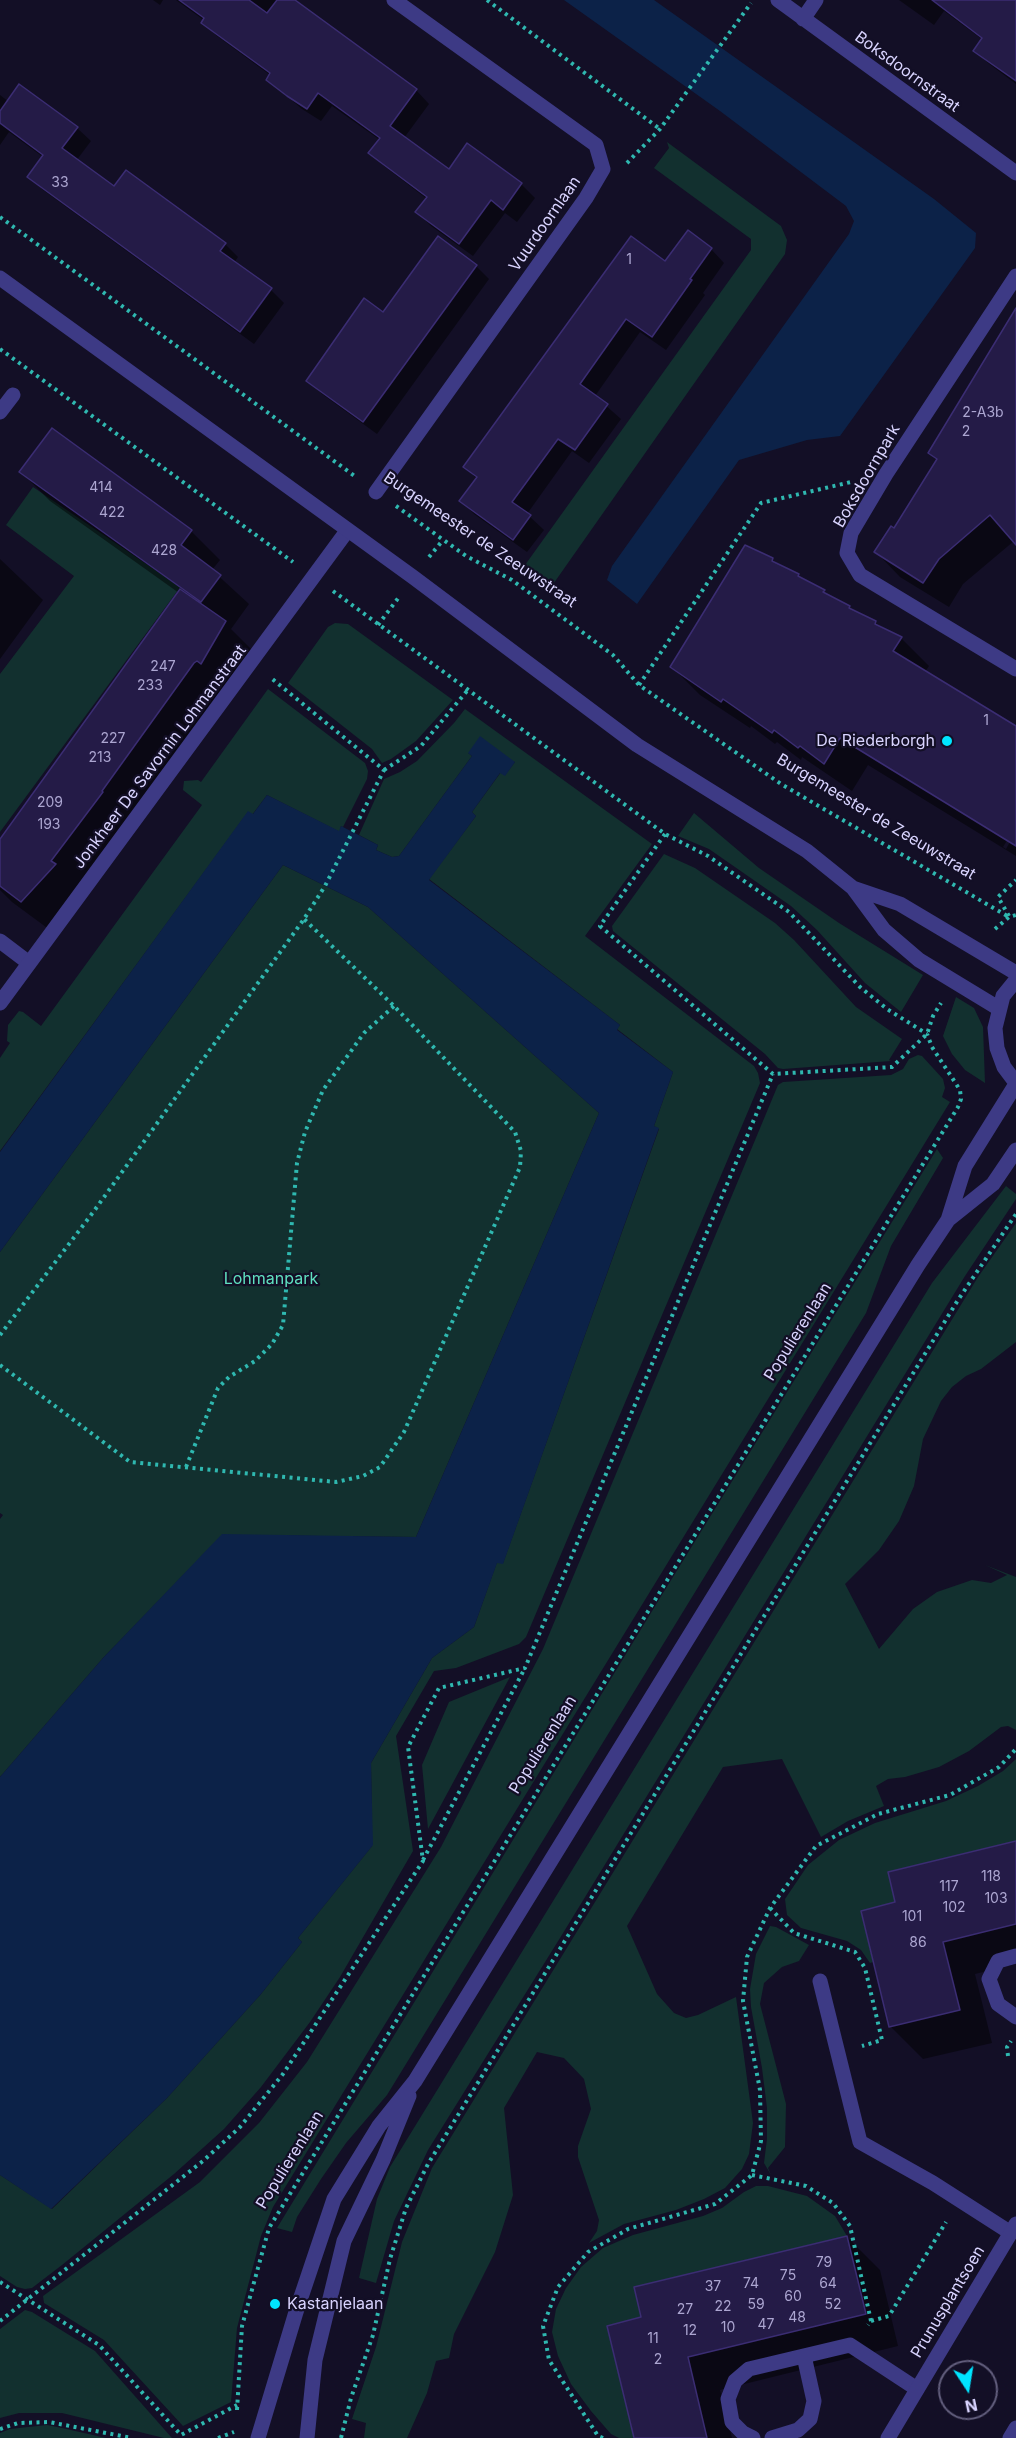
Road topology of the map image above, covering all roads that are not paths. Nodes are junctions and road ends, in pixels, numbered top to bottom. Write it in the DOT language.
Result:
graph roads {
  1 [pos="394,0"];
  2 [pos="778,0"];
  3 [pos="816,0"];
  4 [pos="803,18"];
  5 [pos="1016,173"];
  6 [pos="1016,276"];
  7 [pos="0,278"];
  8 [pos="13,395"];
  9 [pos="0,412"];
  10 [pos="376,492"];
  11 [pos="348,531"];
  12 [pos="1016,669"];
  13 [pos="853,888"];
  14 [pos="0,941"];
  15 [pos="29,963"];
  16 [pos="1016,974"];
  17 [pos="1016,980"];
  18 [pos="0,1003"];
  19 [pos="999,1008"];
  20 [pos="1016,1083"];
  21 [pos="1016,1150"];
  22 [pos="948,1220"];
  23 [pos="1016,1956"];
  24 [pos="820,1981"];
  25 [pos="1016,2017"];
  26 [pos="415,2081"];
  27 [pos="1014,2231"];
  28 [pos="804,2356"];
  29 [pos="917,2389"];
  30 [pos="1016,2428"];
  31 [pos="258,2438"];
  32 [pos="307,2438"];
  33 [pos="753,2438"];
  34 [pos="772,2438"];
  35 [pos="888,2438"];
  36 [pos="1010,2438"];
  1 -- 10 [label="street, Vuurdoornlaan"];
  2 -- 4 [label="street, Boksdoornstraat"];
  3 -- 4 [label="street"];
  4 -- 5 [label="street, Boksdoornstraat"];
  6 -- 12 [label="street, Boksdoornpark"];
  7 -- 11 [label="street"];
  8 -- 9 [label="street"];
  11 -- 13 [label="street"];
  11 -- 15 [label="street, Jonkheer De Savornin Lohmanstraat"];
  13 -- 16 [label="street"];
  13 -- 19 [label="street"];
  14 -- 15 [label="street"];
  15 -- 18 [label="street, Jonkheer De Savornin Lohmanstraat"];
  17 -- 19 [label="street"];
  19 -- 20 [label="street"];
  20 -- 22 [label="street"];
  21 -- 22 [label="street"];
  22 -- 26 [label="street"];
  23 -- 25 [label="street"];
  24 -- 27 [label="street"];
  26 -- 31 [label="street"];
  26 -- 32 [label="street"];
  27 -- 29 [label="street, Prunusplantsoen"];
  28 -- 29 [label="street"];
  28 -- 33 [label="street"];
  28 -- 34 [label="street"];
  29 -- 35 [label="street, Prunusplantsoen"];
  30 -- 36 [label="street"];
}
